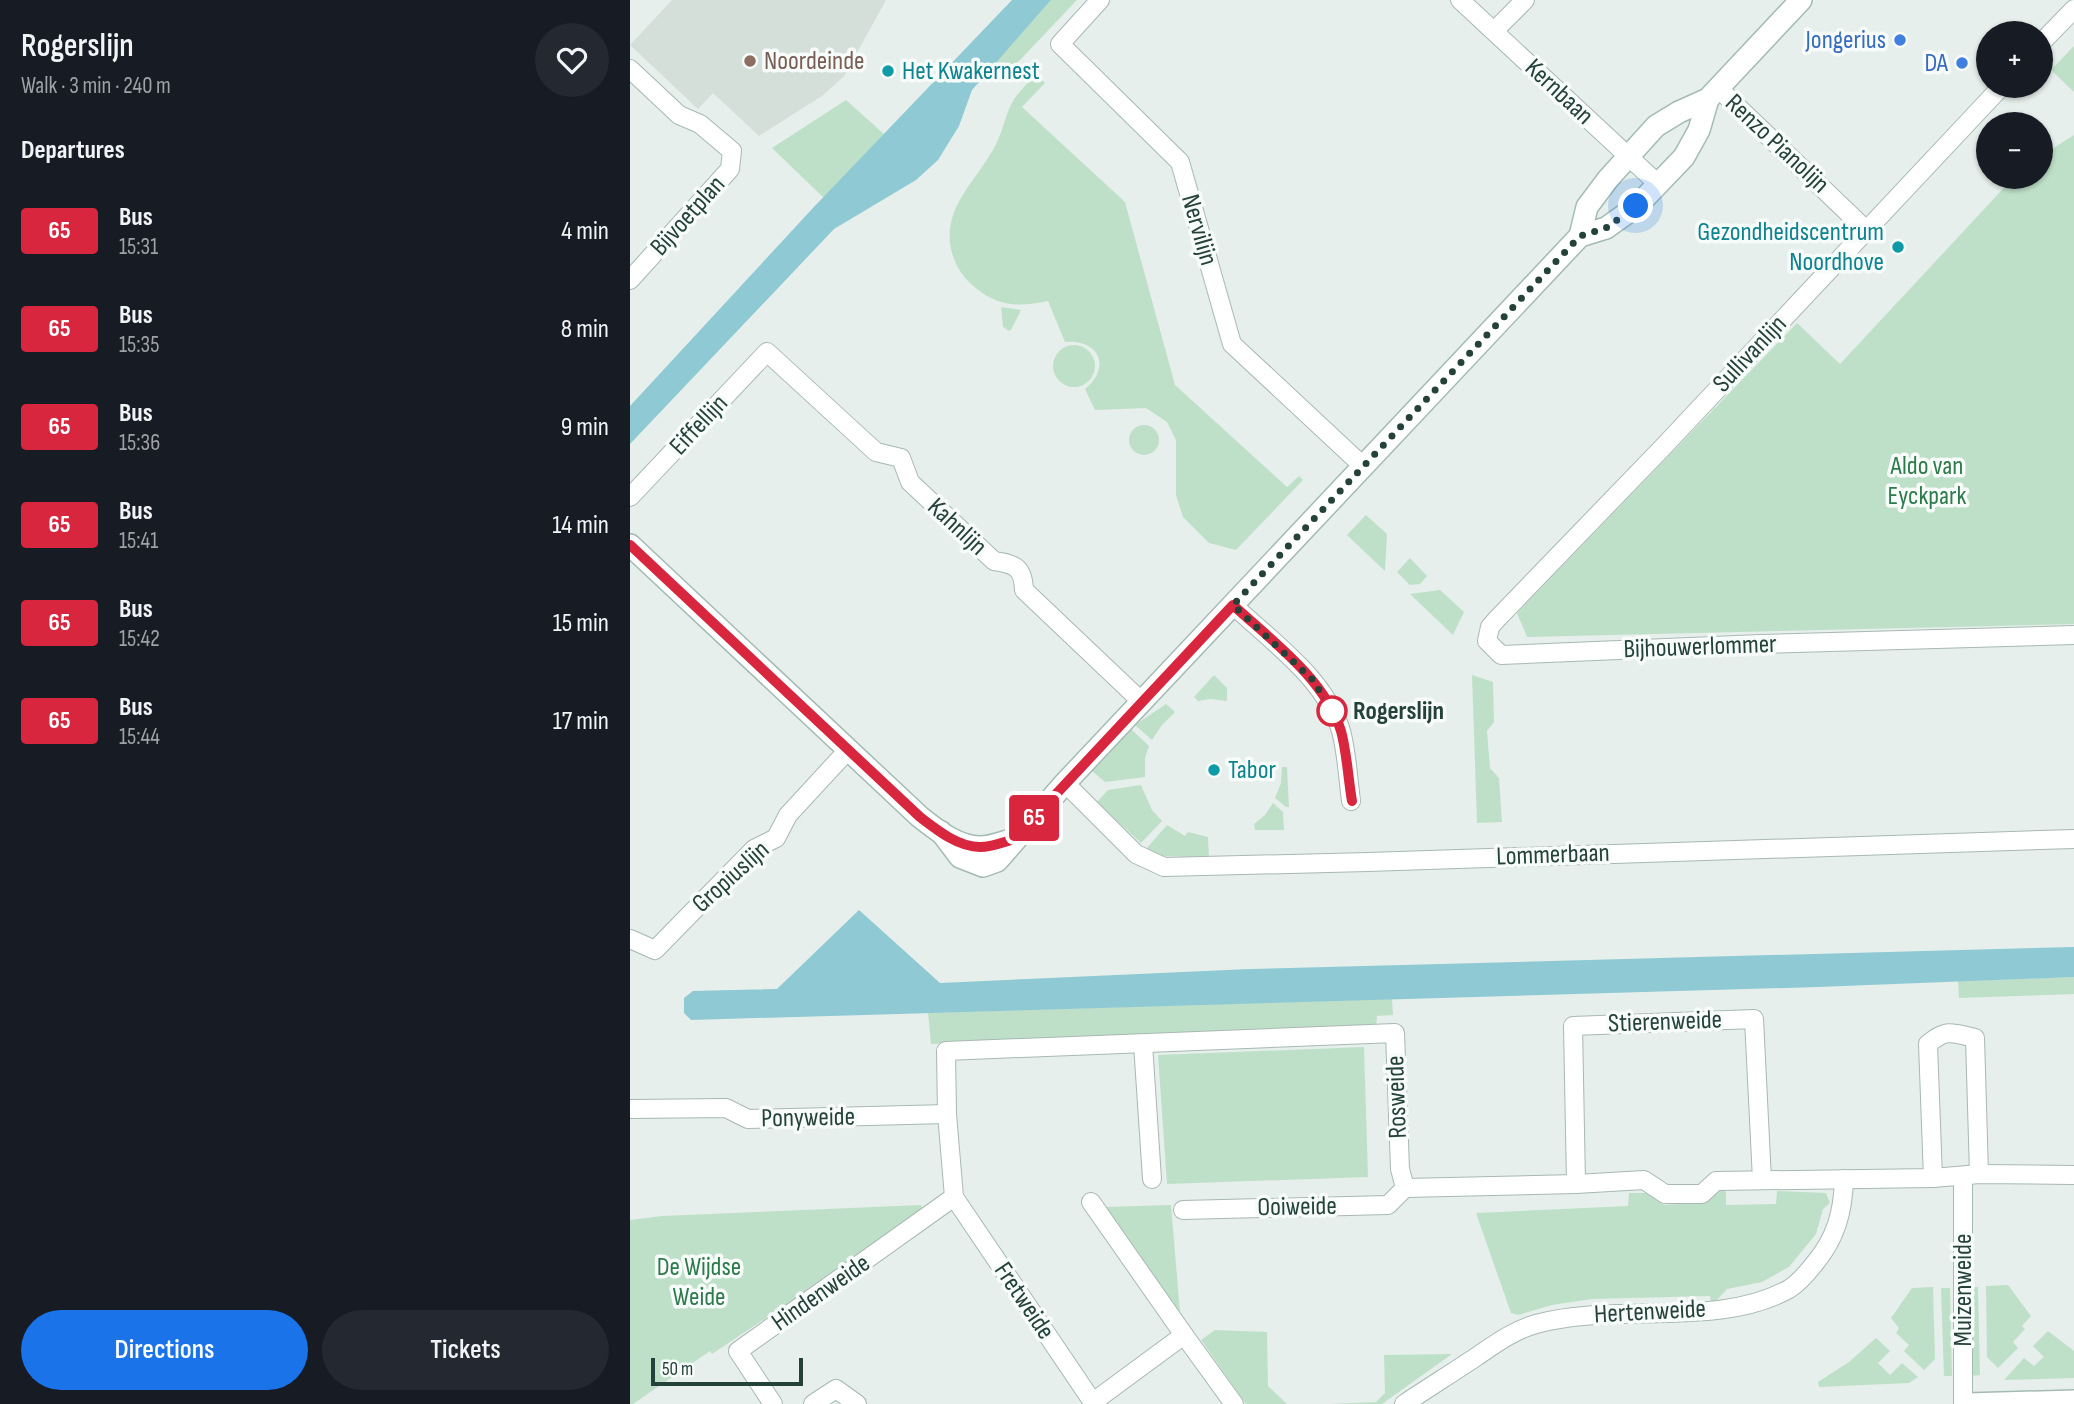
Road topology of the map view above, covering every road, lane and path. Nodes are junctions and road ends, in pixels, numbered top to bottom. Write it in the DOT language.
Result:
graph roads {
  1 [pos="1100,0"];
  2 [pos="1460,0"];
  3 [pos="1525,0"];
  4 [pos="1801,0"];
  5 [pos="2074,9"];
  6 [pos="2053,31"];
  7 [pos="1494,32"];
  8 [pos="630,69"];
  9 [pos="1713,94"];
  10 [pos="1991,98"];
  11 [pos="1628,156"];
  12 [pos="1657,183"];
  13 [pos="1865,229"];
  14 [pos="1580,236"];
  15 [pos="630,280"];
  16 [pos="767,352"];
  17 [pos="1364,467"];
  18 [pos="630,497"];
  19 [pos="630,545"];
  20 [pos="1233,605"];
  21 [pos="1496,620"];
  22 [pos="2074,635"];
  23 [pos="1142,702"];
  24 [pos="848,750"];
  25 [pos="1065,783"];
  26 [pos="1352,801"];
  27 [pos="2074,839"];
  28 [pos="630,939"];
  29 [pos="1143,1044"];
  30 [pos="630,1110"];
  31 [pos="947,1114"];
  32 [pos="1971,1175"];
  33 [pos="2074,1175"];
  34 [pos="1933,1178"];
  35 [pos="1152,1179"];
  36 [pos="1844,1179"];
  37 [pos="1762,1180"];
  38 [pos="1576,1184"];
  39 [pos="1405,1188"];
  40 [pos="954,1197"];
  41 [pos="1091,1202"];
  42 [pos="1183,1210"];
  43 [pos="1184,1335"];
  44 [pos="2074,1401"];
  45 [pos="1094,1403"];
  46 [pos="773,1404"];
  47 [pos="813,1404"];
  48 [pos="857,1404"];
  49 [pos="1234,1404"];
  50 [pos="1404,1404"];
  51 [pos="1965,1404"];
  1 -- 17 [label="street, Nervilijn"];
  2 -- 7 [label="street, Kernbaan"];
  3 -- 7 [label="street"];
  4 -- 9 [label="street"];
  5 -- 6 [label="street"];
  7 -- 11 [label="street, Kernbaan"];
  8 -- 15 [label="street, Bijvoetplan"];
  9 -- 11 [label="street"];
  9 -- 12 [label="street"];
  9 -- 13 [label="street, Renzo Pianolijn"];
  10 -- 13 [label="street, Sullivanlijn"];
  11 -- 12 [label="street, Kernbaan"];
  11 -- 14 [label="street"];
  12 -- 14 [label="street"];
  13 -- 21 [label="street, Sullivanlijn"];
  14 -- 17 [label="street"];
  16 -- 18 [label="street, Eiffellijn"];
  16 -- 23 [label="street, Kahnlijn"];
  17 -- 20 [label="street"];
  19 -- 24 [label="street"];
  20 -- 23 [label="street"];
  20 -- 26 [label="street"];
  21 -- 22 [label="street, Bijhouwerlommer"];
  23 -- 25 [label="street"];
  24 -- 25 [label="street"];
  24 -- 28 [label="street, Gropiuslijn"];
  25 -- 27 [label="street, Lommerbaan"];
  29 -- 31 [label="street, Rosweide"];
  29 -- 35 [label="street"];
  29 -- 39 [label="street, Rosweide"];
  30 -- 31 [label="street, Ponyweide"];
  31 -- 40 [label="street, Rosweide"];
  32 -- 33 [label="street"];
  32 -- 34 [label="street"];
  32 -- 34 [label="street, Muizenweide"];
  32 -- 51 [label="street, Muizenweide"];
  34 -- 36 [label="street"];
  36 -- 37 [label="street"];
  36 -- 50 [label="street, Hertenweide"];
  37 -- 38 [label="street"];
  37 -- 38 [label="street, Stierenweide"];
  38 -- 39 [label="street"];
  39 -- 42 [label="street, Ooiweide"];
  40 -- 45 [label="street, Fretweide"];
  40 -- 46 [label="street, Hindenweide"];
  41 -- 43 [label="street"];
  43 -- 45 [label="street"];
  43 -- 49 [label="street"];
  44 -- 51 [label="street"];
  47 -- 48 [label="street"];
}
